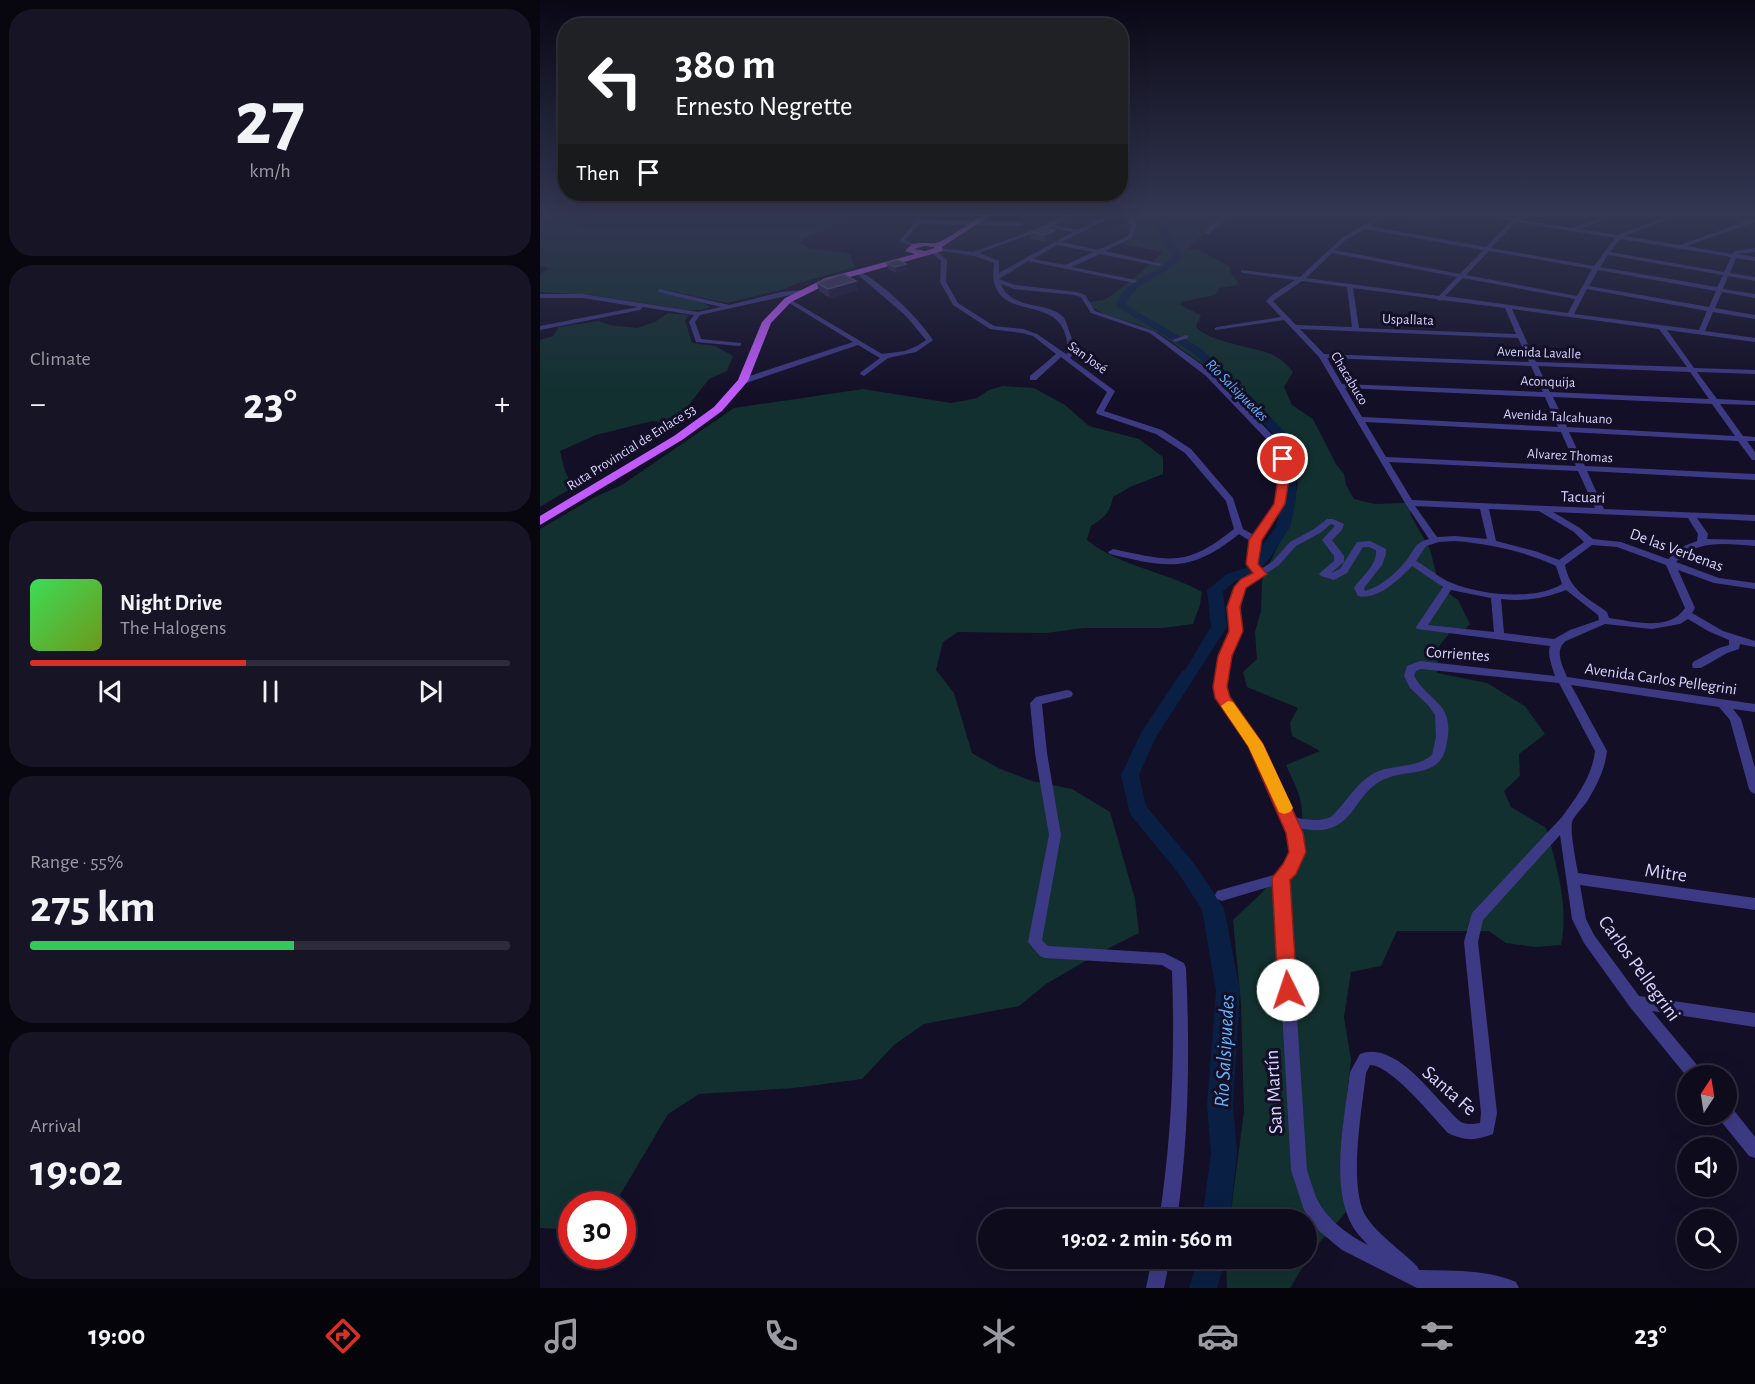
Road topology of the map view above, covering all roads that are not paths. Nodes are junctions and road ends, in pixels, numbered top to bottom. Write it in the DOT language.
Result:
graph roads {
  1 [pos="847,275"];
  2 [pos="865,275"];
  3 [pos="943,275"];
  4 [pos="996,275"];
  5 [pos="1002,275"];
  6 [pos="1106,275"];
  7 [pos="1273,275"];
  8 [pos="1305,275"];
  9 [pos="1456,275"];
  10 [pos="1592,275"];
  11 [pos="1636,275"];
  12 [pos="1725,275"];
  13 [pos="1732,275"];
  14 [pos="1461,276"];
  15 [pos="996,279"];
  16 [pos="1301,279"];
  17 [pos="1755,279"];
  18 [pos="1134,281"];
  19 [pos="1350,286"];
  20 [pos="1585,287"];
  21 [pos="1719,290"];
  22 [pos="660,291"];
  23 [pos="793,295"];
  24 [pos="540,296"];
  25 [pos="1755,296"];
  26 [pos="1579,298"];
  27 [pos="1439,299"];
  28 [pos="730,306"];
  29 [pos="646,307"];
  30 [pos="1508,308"];
  31 [pos="1711,310"];
  32 [pos="698,314"];
  33 [pos="1569,316"];
  34 [pos="1755,317"];
  35 [pos="1285,318"];
  36 [pos="1294,327"];
  37 [pos="540,328"];
  38 [pos="1662,328"];
  39 [pos="1217,329"];
  40 [pos="1356,329"];
  41 [pos="1701,333"];
  42 [pos="1520,336"];
  43 [pos="1186,337"];
  44 [pos="1175,340"];
  45 [pos="1755,340"];
  46 [pos="856,343"];
  47 [pos="740,344"];
  48 [pos="883,356"];
  49 [pos="1063,356"];
  50 [pos="1322,356"];
  51 [pos="1533,363"];
  52 [pos="1692,370"];
  53 [pos="1755,372"];
  54 [pos="864,374"];
  55 [pos="1033,378"];
  56 [pos="743,381"];
  57 [pos="1340,386"];
  58 [pos="1547,395"];
  59 [pos="1714,401"];
  60 [pos="1755,403"];
  61 [pos="1359,419"];
  62 [pos="1563,430"];
  63 [pos="1741,438"];
  64 [pos="1755,439"];
  65 [pos="1755,458"];
  66 [pos="1383,459"];
  67 [pos="1581,469"];
  68 [pos="1755,477"];
  69 [pos="1409,503"];
  70 [pos="1484,508"];
  71 [pos="1542,509"];
  72 [pos="1601,511"];
  73 [pos="540,513"];
  74 [pos="1691,516"];
  75 [pos="1755,518"];
  76 [pos="540,521"];
  77 [pos="1239,530"];
  78 [pos="1256,540"];
  79 [pos="1435,541"];
  80 [pos="1702,541"];
  81 [pos="1590,542"];
  82 [pos="1492,543"];
  83 [pos="1755,543"];
  84 [pos="1113,552"];
  85 [pos="1411,562"];
  86 [pos="1670,563"];
  87 [pos="1560,564"];
  88 [pos="1256,569"];
  89 [pos="1566,585"];
  90 [pos="1449,586"];
  91 [pos="1755,586"];
  92 [pos="1496,596"];
  93 [pos="1688,615"];
  94 [pos="1604,621"];
  95 [pos="1499,636"];
  96 [pos="1734,639"];
  97 [pos="1557,643"];
  98 [pos="1755,644"];
  99 [pos="1697,665"];
  100 [pos="1563,680"];
  101 [pos="1067,694"];
  102 [pos="1722,703"];
  103 [pos="1755,708"];
  104 [pos="1755,789"];
  105 [pos="1566,820"];
  106 [pos="1291,821"];
  107 [pos="1281,878"];
  108 [pos="1572,878"];
  109 [pos="1222,895"];
  110 [pos="1755,904"];
  111 [pos="1635,1002"];
  112 [pos="1755,1020"];
  113 [pos="1687,1065"];
  114 [pos="1735,1125"];
  115 [pos="1755,1150"];
  116 [pos="1170,1209"];
  117 [pos="1159,1269"];
  118 [pos="1417,1279"];
  119 [pos="1478,1285"];
  120 [pos="1155,1288"];
  121 [pos="1510,1288"];
  1 -- 23 [label="main road, Ruta Provincial de Enlace 53"];
  2 -- 48 [label="street"];
  3 -- 49 [label="street, San José"];
  4 -- 15 [label="street"];
  5 -- 15 [label="street"];
  6 -- 18 [label="street"];
  7 -- 16 [label="street"];
  8 -- 16 [label="street, Chacabuco"];
  9 -- 14 [label="street"];
  10 -- 20 [label="street"];
  11 -- 21 [label="street"];
  12 -- 21 [label="street"];
  13 -- 17 [label="street"];
  14 -- 26 [label="street"];
  14 -- 27 [label="street"];
  15 -- 49 [label="street"];
  15 -- 78 [label="street"];
  16 -- 19 [label="street"];
  16 -- 35 [label="street, Chacabuco"];
  19 -- 27 [label="street"];
  19 -- 40 [label="street"];
  20 -- 26 [label="street"];
  20 -- 31 [label="street"];
  21 -- 25 [label="street"];
  21 -- 31 [label="street"];
  22 -- 28 [label="street"];
  23 -- 28 [label="street"];
  23 -- 46 [label="street"];
  23 -- 56 [label="main road, Ruta Provincial de Enlace 53"];
  23 -- 73 [label="main road, Ruta Provincial de Enlace 53"];
  24 -- 29 [label="street"];
  26 -- 33 [label="street"];
  27 -- 30 [label="street"];
  28 -- 32 [label="street"];
  29 -- 32 [label="street"];
  29 -- 37 [label="street"];
  30 -- 33 [label="street"];
  30 -- 42 [label="street"];
  31 -- 34 [label="street"];
  31 -- 41 [label="street"];
  32 -- 47 [label="street"];
  33 -- 38 [label="street"];
  35 -- 36 [label="street, Chacabuco"];
  35 -- 39 [label="street"];
  36 -- 40 [label="street, Uspallata"];
  36 -- 50 [label="street, Chacabuco"];
  38 -- 41 [label="street"];
  38 -- 52 [label="street"];
  40 -- 42 [label="street, Uspallata"];
  41 -- 45 [label="street"];
  42 -- 51 [label="street"];
  43 -- 44 [label="street"];
  46 -- 48 [label="street"];
  46 -- 56 [label="street"];
  48 -- 54 [label="street"];
  49 -- 55 [label="street"];
  49 -- 77 [label="street, San José"];
  50 -- 51 [label="street, Avenida Lavalle"];
  50 -- 57 [label="street, Chacabuco"];
  51 -- 52 [label="street, Avenida Lavalle"];
  51 -- 58 [label="street"];
  52 -- 53 [label="street, Avenida Lavalle"];
  52 -- 59 [label="street"];
  56 -- 76 [label="main road, Ruta Provincial de Enlace 53"];
  57 -- 58 [label="street, Aconquija"];
  57 -- 61 [label="street, Chacabuco"];
  58 -- 59 [label="street, Aconquija"];
  58 -- 62 [label="street"];
  59 -- 60 [label="street, Aconquija"];
  59 -- 63 [label="street"];
  61 -- 62 [label="street, Avenida Talcahuano"];
  61 -- 66 [label="street, Chacabuco"];
  62 -- 63 [label="street, Avenida Talcahuano"];
  62 -- 67 [label="street"];
  63 -- 64 [label="street, Avenida Talcahuano"];
  63 -- 65 [label="street"];
  66 -- 67 [label="street, Alvarez Thomas"];
  66 -- 69 [label="street, Chacabuco"];
  67 -- 68 [label="street, Alvarez Thomas"];
  67 -- 72 [label="street"];
  69 -- 70 [label="street, Tacuari"];
  69 -- 79 [label="street, Chacabuco"];
  70 -- 71 [label="street, Tacuari"];
  70 -- 82 [label="street"];
  71 -- 72 [label="street, Tacuari"];
  71 -- 81 [label="street"];
  72 -- 74 [label="street, Tacuari"];
  74 -- 75 [label="street, Tacuari"];
  74 -- 80 [label="street"];
  77 -- 78 [label="street"];
  77 -- 84 [label="street"];
  78 -- 88 [label="street"];
  79 -- 82 [label="street"];
  79 -- 85 [label="street"];
  80 -- 83 [label="street"];
  80 -- 86 [label="street"];
  81 -- 86 [label="street, De las Verbenas"];
  81 -- 87 [label="street"];
  82 -- 87 [label="street"];
  85 -- 88 [label="street"];
  85 -- 90 [label="street"];
  86 -- 91 [label="street, De las Verbenas"];
  86 -- 93 [label="street"];
  87 -- 89 [label="street"];
  88 -- 106 [label="street"];
  89 -- 92 [label="street"];
  89 -- 94 [label="street"];
  90 -- 92 [label="street"];
  90 -- 95 [label="street"];
  92 -- 95 [label="street"];
  93 -- 94 [label="street"];
  93 -- 96 [label="street"];
  94 -- 97 [label="street"];
  95 -- 97 [label="street"];
  96 -- 98 [label="street"];
  96 -- 99 [label="street"];
  97 -- 100 [label="street"];
  100 -- 102 [label="street, Avenida Carlos Pellegrini"];
  100 -- 105 [label="street"];
  100 -- 106 [label="street, Corrientes"];
  101 -- 116 [label="street"];
  102 -- 103 [label="street, Avenida Carlos Pellegrini"];
  102 -- 104 [label="street"];
  105 -- 108 [label="street, Carlos Pellegrini"];
  105 -- 118 [label="street, Santa Fe"];
  106 -- 107 [label="street"];
  107 -- 109 [label="street"];
  107 -- 118 [label="street, San Martín"];
  108 -- 110 [label="street, Mitre"];
  108 -- 111 [label="street, Carlos Pellegrini"];
  111 -- 112 [label="street"];
  111 -- 113 [label="street, Carlos Pellegrini"];
  114 -- 115 [label="street"];
  117 -- 120 [label="street"];
  118 -- 119 [label="street, San Martín"];
  119 -- 121 [label="street, San Martín"];
}
